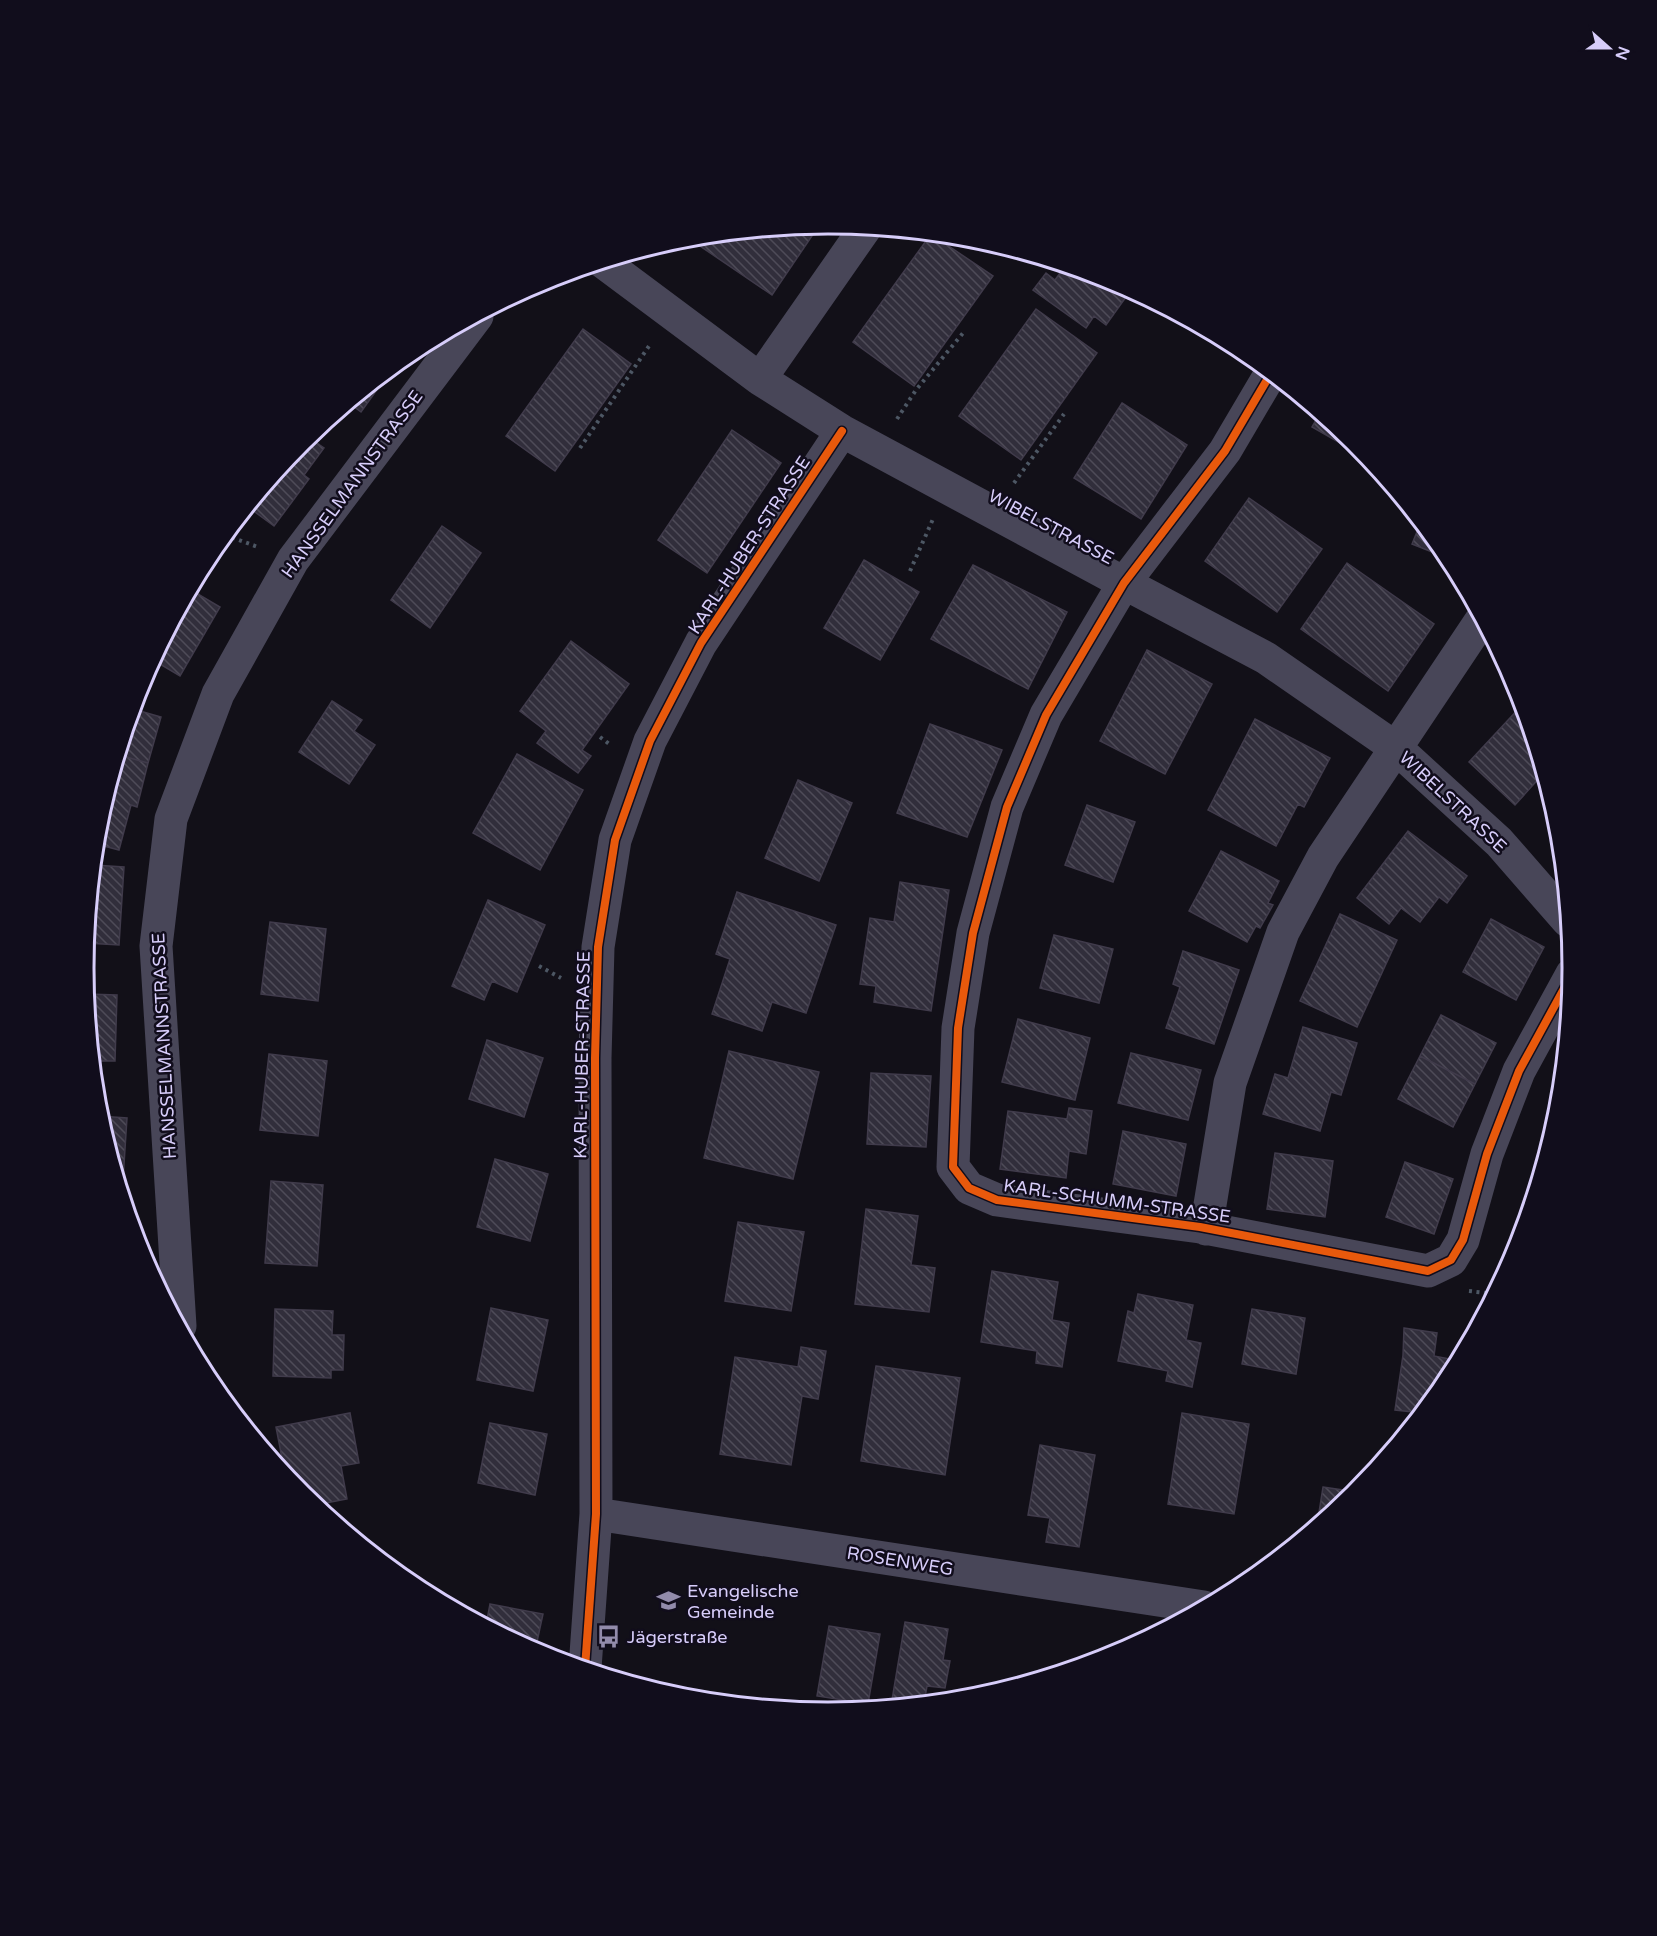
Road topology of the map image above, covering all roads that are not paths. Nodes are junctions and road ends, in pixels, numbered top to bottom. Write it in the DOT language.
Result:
graph roads {
  1 [pos="861,235"];
  2 [pos="611,268"];
  3 [pos="467,330"];
  4 [pos="760,379"];
  5 [pos="1267,380"];
  6 [pos="842,431"];
  7 [pos="1124,583"];
  8 [pos="1478,626"];
  9 [pos="1396,748"];
  10 [pos="1560,912"];
  11 [pos="1561,993"];
  12 [pos="1206,1228"];
  13 [pos="179,1309"];
  14 [pos="596,1514"];
  15 [pos="1193,1605"];
  16 [pos="586,1660"];
  1 -- 4 [label="street"];
  2 -- 4 [label="street, WIBELSTRASSE"];
  3 -- 13 [label="street, HANSSELMANNSTRASSE"];
  4 -- 6 [label="street, WIBELSTRASSE"];
  5 -- 7 [label="street, KARL-SCHUMM-STRASSE"];
  6 -- 7 [label="street, WIBELSTRASSE"];
  6 -- 14 [label="street, KARL-HUBER-STRASSE"];
  7 -- 9 [label="street, WIBELSTRASSE"];
  7 -- 12 [label="street, KARL-SCHUMM-STRASSE"];
  8 -- 9 [label="street"];
  9 -- 10 [label="street, WIBELSTRASSE"];
  9 -- 12 [label="street"];
  11 -- 12 [label="street, KARL-SCHUMM-STRASSE"];
  14 -- 15 [label="street, ROSENWEG"];
  14 -- 16 [label="street, KARL-HUBER-STRASSE"];
}
